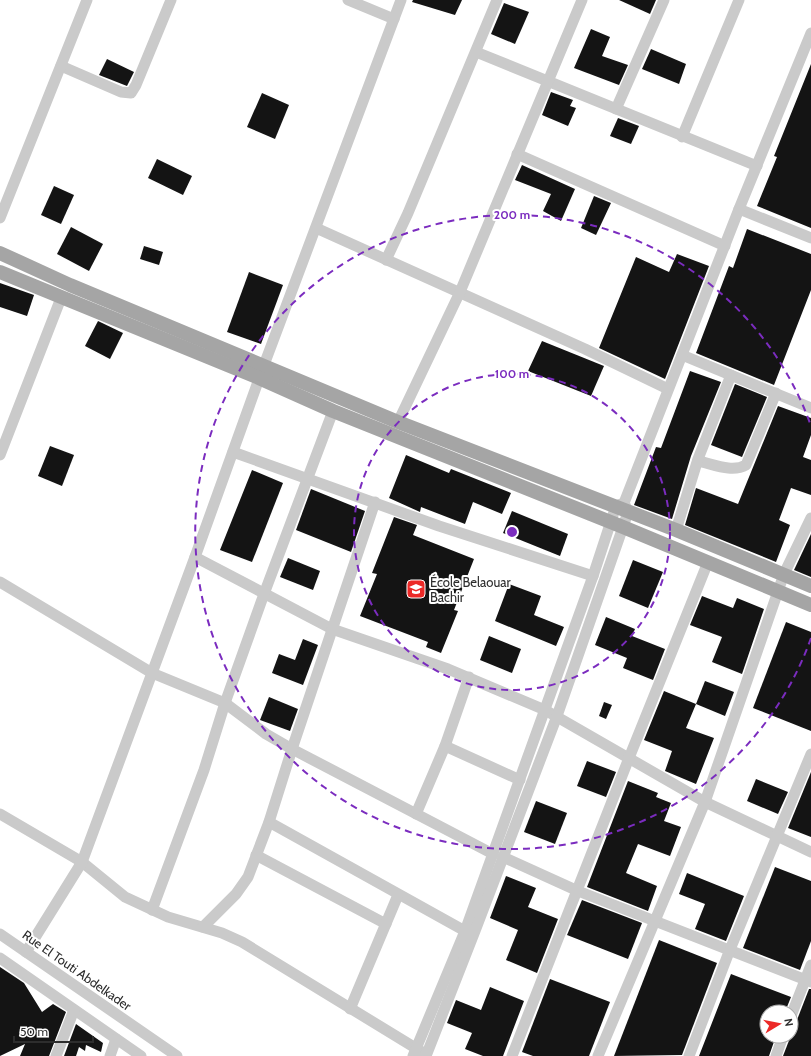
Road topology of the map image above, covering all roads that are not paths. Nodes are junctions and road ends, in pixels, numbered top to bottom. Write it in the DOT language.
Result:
graph roads {
  1 [pos="86,0"];
  2 [pos="171,0"];
  3 [pos="348,0"];
  4 [pos="401,0"];
  5 [pos="497,0"];
  6 [pos="582,0"];
  7 [pos="664,0"];
  8 [pos="739,0"];
  9 [pos="394,19"];
  10 [pos="811,33"];
  11 [pos="476,52"];
  12 [pos="61,66"];
  13 [pos="548,82"];
  14 [pos="616,109"];
  15 [pos="682,137"];
  16 [pos="518,154"];
  17 [pos="757,166"];
  18 [pos="739,209"];
  19 [pos="0,218"];
  20 [pos="316,228"];
  21 [pos="811,238"];
  22 [pos="724,246"];
  23 [pos="0,253"];
  24 [pos="386,260"];
  25 [pos="0,272"];
  26 [pos="460,292"];
  27 [pos="61,298"];
  28 [pos="682,355"];
  29 [pos="262,372"];
  30 [pos="731,375"];
  31 [pos="668,389"];
  32 [pos="776,393"];
  33 [pos="811,408"];
  34 [pos="333,411"];
  35 [pos="398,422"];
  36 [pos="233,452"];
  37 [pos="0,455"];
  38 [pos="698,461"];
  39 [pos="308,478"];
  40 [pos="375,502"];
  41 [pos="622,507"];
  42 [pos="811,518"];
  43 [pos="617,525"];
  44 [pos="676,530"];
  45 [pos="195,557"];
  46 [pos="708,562"];
  47 [pos="784,574"];
  48 [pos="593,576"];
  49 [pos="0,582"];
  50 [pos="811,586"];
  51 [pos="778,590"];
  52 [pos="264,594"];
  53 [pos="811,605"];
  54 [pos="332,629"];
  55 [pos="152,673"];
  56 [pos="469,677"];
  57 [pos="224,703"];
  58 [pos="545,710"];
  59 [pos="556,716"];
  60 [pos="444,746"];
  61 [pos="292,749"];
  62 [pos="811,754"];
  63 [pos="628,758"];
  64 [pos="520,780"];
  65 [pos="705,802"];
  66 [pos="0,814"];
  67 [pos="416,814"];
  68 [pos="269,822"];
  69 [pos="776,837"];
  70 [pos="811,852"];
  71 [pos="256,855"];
  72 [pos="498,856"];
  73 [pos="82,862"];
  74 [pos="578,891"];
  75 [pos="398,895"];
  76 [pos="152,910"];
  77 [pos="656,921"];
  78 [pos="386,924"];
  79 [pos="203,927"];
  80 [pos="465,931"];
  81 [pos="0,934"];
  82 [pos="26,952"];
  83 [pos="729,952"];
  84 [pos="0,958"];
  85 [pos="811,965"];
  86 [pos="808,981"];
  87 [pos="797,1004"];
  88 [pos="350,1009"];
  89 [pos="74,1010"];
  90 [pos="116,1039"];
  91 [pos="780,1044"];
  92 [pos="423,1054"];
  93 [pos="56,1056"];
  94 [pos="110,1056"];
  95 [pos="141,1056"];
  96 [pos="177,1056"];
  97 [pos="512,1056"];
  98 [pos="598,1056"];
  99 [pos="689,1056"];
  100 [pos="776,1056"];
  1 -- 12 [label="street"];
  2 -- 12 [label="street"];
  3 -- 9 [label="street"];
  4 -- 9 [label="street"];
  5 -- 11 [label="street"];
  6 -- 13 [label="street"];
  7 -- 14 [label="street"];
  8 -- 15 [label="street"];
  9 -- 20 [label="street"];
  10 -- 17 [label="street"];
  11 -- 13 [label="street"];
  11 -- 24 [label="street"];
  12 -- 19 [label="street"];
  13 -- 14 [label="street"];
  13 -- 16 [label="street"];
  14 -- 15 [label="street"];
  15 -- 17 [label="street"];
  16 -- 22 [label="street"];
  16 -- 26 [label="street"];
  17 -- 18 [label="street"];
  18 -- 21 [label="street"];
  18 -- 22 [label="street"];
  20 -- 24 [label="street"];
  20 -- 29 [label="street"];
  22 -- 28 [label="street"];
  23 -- 29 [label="main road"];
  24 -- 26 [label="street"];
  25 -- 27 [label="main road"];
  26 -- 31 [label="street"];
  26 -- 35 [label="street"];
  27 -- 29 [label="main road"];
  27 -- 37 [label="street"];
  28 -- 30 [label="street"];
  28 -- 31 [label="street"];
  29 -- 34 [label="main road"];
  29 -- 35 [label="main road"];
  29 -- 36 [label="street"];
  30 -- 32 [label="street"];
  30 -- 38 [label="street"];
  31 -- 41 [label="street"];
  32 -- 33 [label="street"];
  32 -- 38 [label="street"];
  34 -- 39 [label="street"];
  34 -- 43 [label="main road"];
  35 -- 41 [label="main road"];
  36 -- 39 [label="street"];
  36 -- 45 [label="street"];
  38 -- 44 [label="street"];
  39 -- 40 [label="street"];
  39 -- 52 [label="street"];
  40 -- 48 [label="street"];
  40 -- 54 [label="street"];
  41 -- 43 [label="street"];
  41 -- 44 [label="main road"];
  42 -- 47 [label="street"];
  43 -- 46 [label="main road"];
  43 -- 48 [label="street"];
  43 -- 59 [label="street"];
  44 -- 47 [label="main road"];
  45 -- 52 [label="street"];
  45 -- 55 [label="street"];
  46 -- 51 [label="main road"];
  46 -- 63 [label="street"];
  47 -- 50 [label="main road"];
  47 -- 51 [label="street"];
  48 -- 58 [label="street"];
  49 -- 55 [label="street"];
  51 -- 53 [label="main road"];
  51 -- 65 [label="street"];
  52 -- 54 [label="street"];
  52 -- 57 [label="street"];
  54 -- 56 [label="street"];
  54 -- 61 [label="street"];
  55 -- 57 [label="street"];
  55 -- 73 [label="street"];
  56 -- 58 [label="street"];
  56 -- 60 [label="street"];
  57 -- 61 [label="street"];
  57 -- 76 [label="street"];
  58 -- 59 [label="street"];
  58 -- 64 [label="street"];
  59 -- 63 [label="street"];
  59 -- 72 [label="street"];
  60 -- 64 [label="street"];
  60 -- 67 [label="street"];
  61 -- 67 [label="street"];
  61 -- 68 [label="street"];
  62 -- 69 [label="street"];
  63 -- 65 [label="street"];
  63 -- 74 [label="street"];
  64 -- 72 [label="street"];
  65 -- 69 [label="street"];
  65 -- 77 [label="street"];
  66 -- 73 [label="street"];
  67 -- 72 [label="street"];
  68 -- 71 [label="street"];
  68 -- 75 [label="street"];
  69 -- 70 [label="street"];
  69 -- 83 [label="street"];
  71 -- 78 [label="street"];
  71 -- 79 [label="street"];
  72 -- 74 [label="street"];
  72 -- 80 [label="street"];
  72 -- 92 [label="street"];
  73 -- 76 [label="street"];
  73 -- 82 [label="street"];
  74 -- 77 [label="street"];
  74 -- 97 [label="street"];
  75 -- 78 [label="street"];
  75 -- 80 [label="street"];
  76 -- 79 [label="street"];
  77 -- 83 [label="street"];
  77 -- 98 [label="street"];
  78 -- 88 [label="street"];
  79 -- 88 [label="street"];
  80 -- 92 [label="street"];
  81 -- 82 [label="street, Rue El Touti Abdelkader"];
  82 -- 96 [label="street, Rue El Touti Abdelkader"];
  83 -- 86 [label="street"];
  83 -- 99 [label="street"];
  84 -- 89 [label="street"];
  85 -- 86 [label="street"];
  86 -- 87 [label="street"];
  88 -- 92 [label="street"];
  89 -- 90 [label="street"];
  89 -- 93 [label="street"];
  90 -- 94 [label="street"];
  90 -- 95 [label="street"];
  91 -- 100 [label="street"];
}
